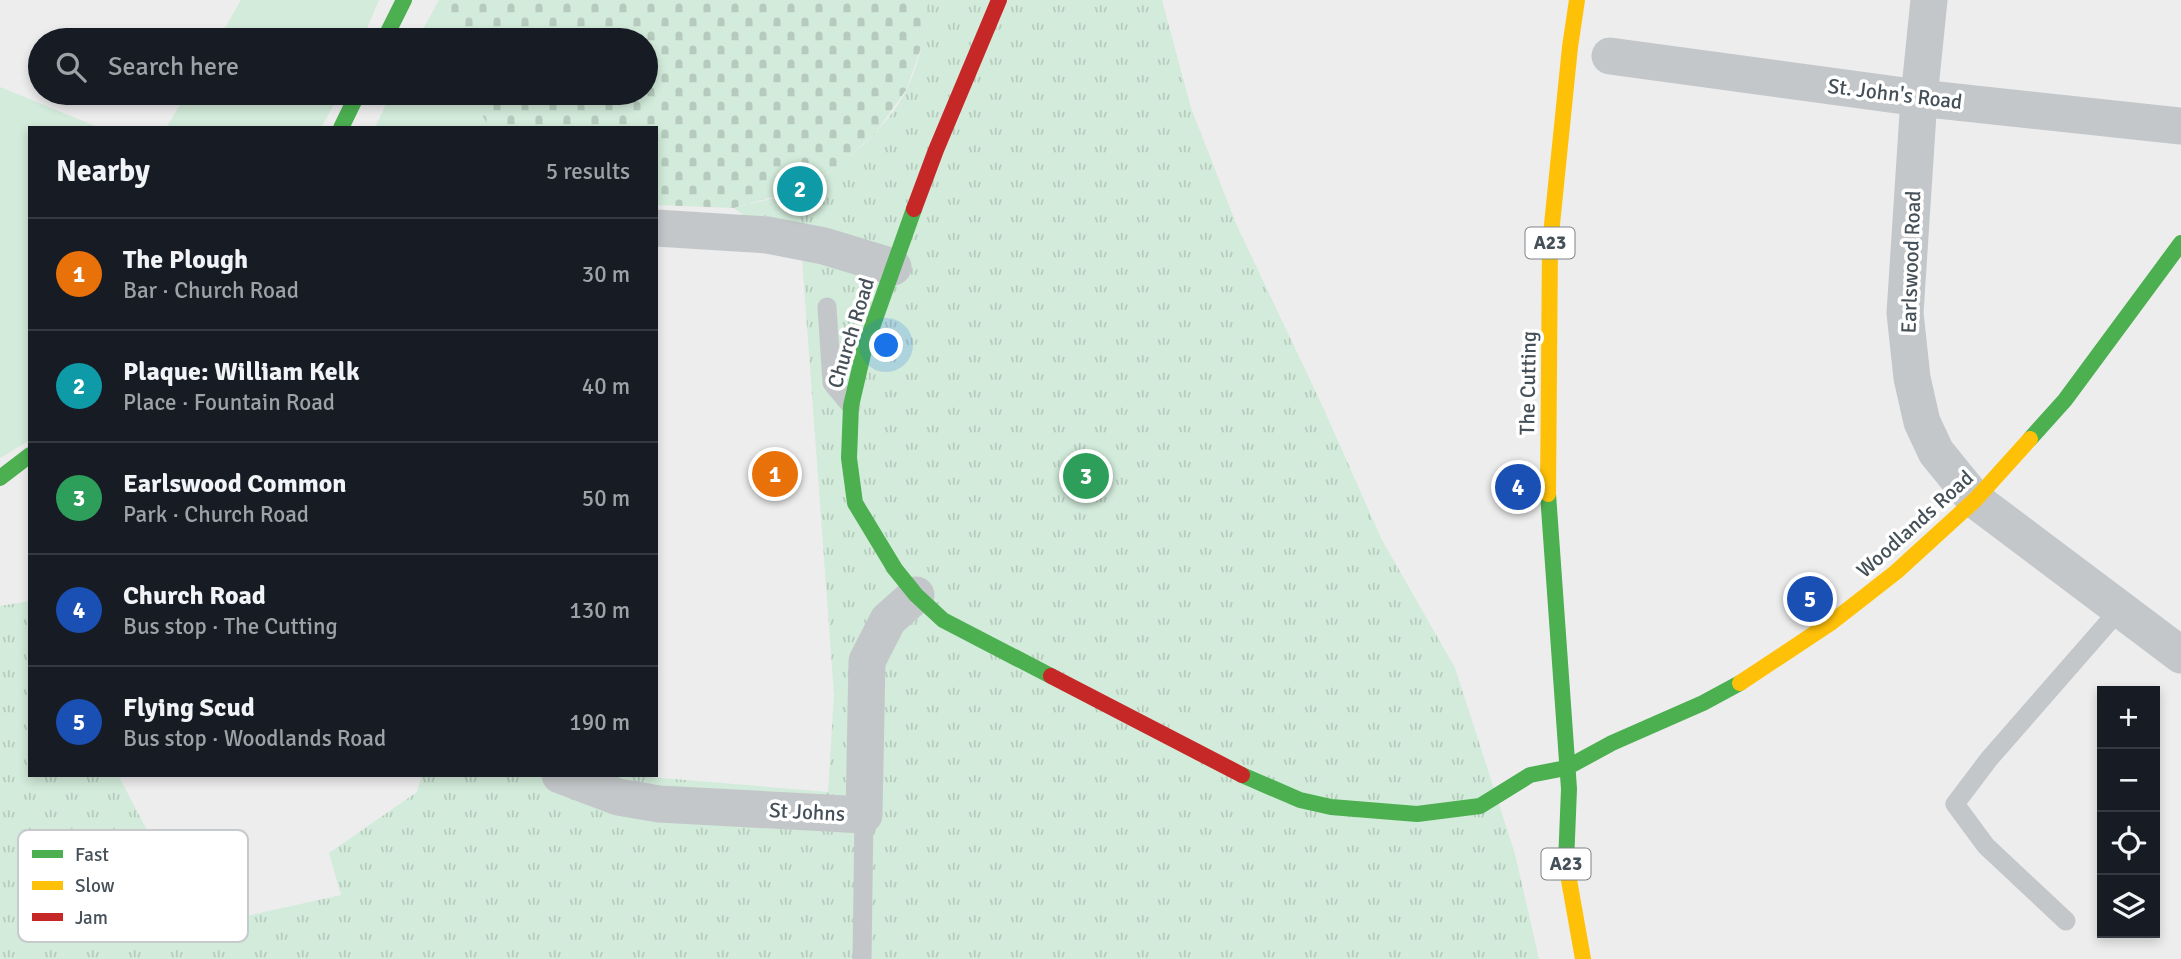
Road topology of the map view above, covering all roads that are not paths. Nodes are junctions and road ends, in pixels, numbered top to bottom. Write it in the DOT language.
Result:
graph roads {
  1 [pos="404,0"];
  2 [pos="999,0"];
  3 [pos="1577,0"];
  4 [pos="1929,0"];
  5 [pos="390,28"];
  6 [pos="1610,55"];
  7 [pos="1919,98"];
  8 [pos="352,105"];
  9 [pos="342,126"];
  10 [pos="2181,126"];
  11 [pos="658,228"];
  12 [pos="2181,243"];
  13 [pos="893,267"];
  14 [pos="827,307"];
  15 [pos="851,406"];
  16 [pos="28,457"];
  17 [pos="0,478"];
  18 [pos="1975,500"];
  19 [pos="916,595"];
  20 [pos="2120,609"];
  21 [pos="2181,655"];
  22 [pos="1566,768"];
  23 [pos="565,777"];
  24 [pos="864,815"];
  25 [pos="2066,921"];
  26 [pos="862,959"];
  27 [pos="1583,959"];
  1 -- 5 [label="street"];
  2 -- 13 [label="street, Church Road"];
  3 -- 22 [label="street, The Cutting / A23"];
  4 -- 7 [label="street, Earlswood Road"];
  6 -- 7 [label="street, St. John's Road"];
  7 -- 10 [label="street, St. John's Road"];
  7 -- 18 [label="street, Earlswood Road"];
  8 -- 9 [label="street"];
  11 -- 13 [label="street"];
  12 -- 18 [label="street, Woodlands Road"];
  13 -- 15 [label="street, Church Road"];
  14 -- 15 [label="lane"];
  15 -- 19 [label="street, Church Road"];
  16 -- 17 [label="street"];
  18 -- 20 [label="street, Earlswood Road"];
  18 -- 22 [label="street, Woodlands Road"];
  19 -- 22 [label="street, Church Road"];
  19 -- 24 [label="street, St Johns"];
  20 -- 21 [label="street, Earlswood Road"];
  20 -- 25 [label="lane"];
  22 -- 27 [label="street, A23"];
  23 -- 24 [label="street, St Johns"];
  24 -- 26 [label="lane"];
}
